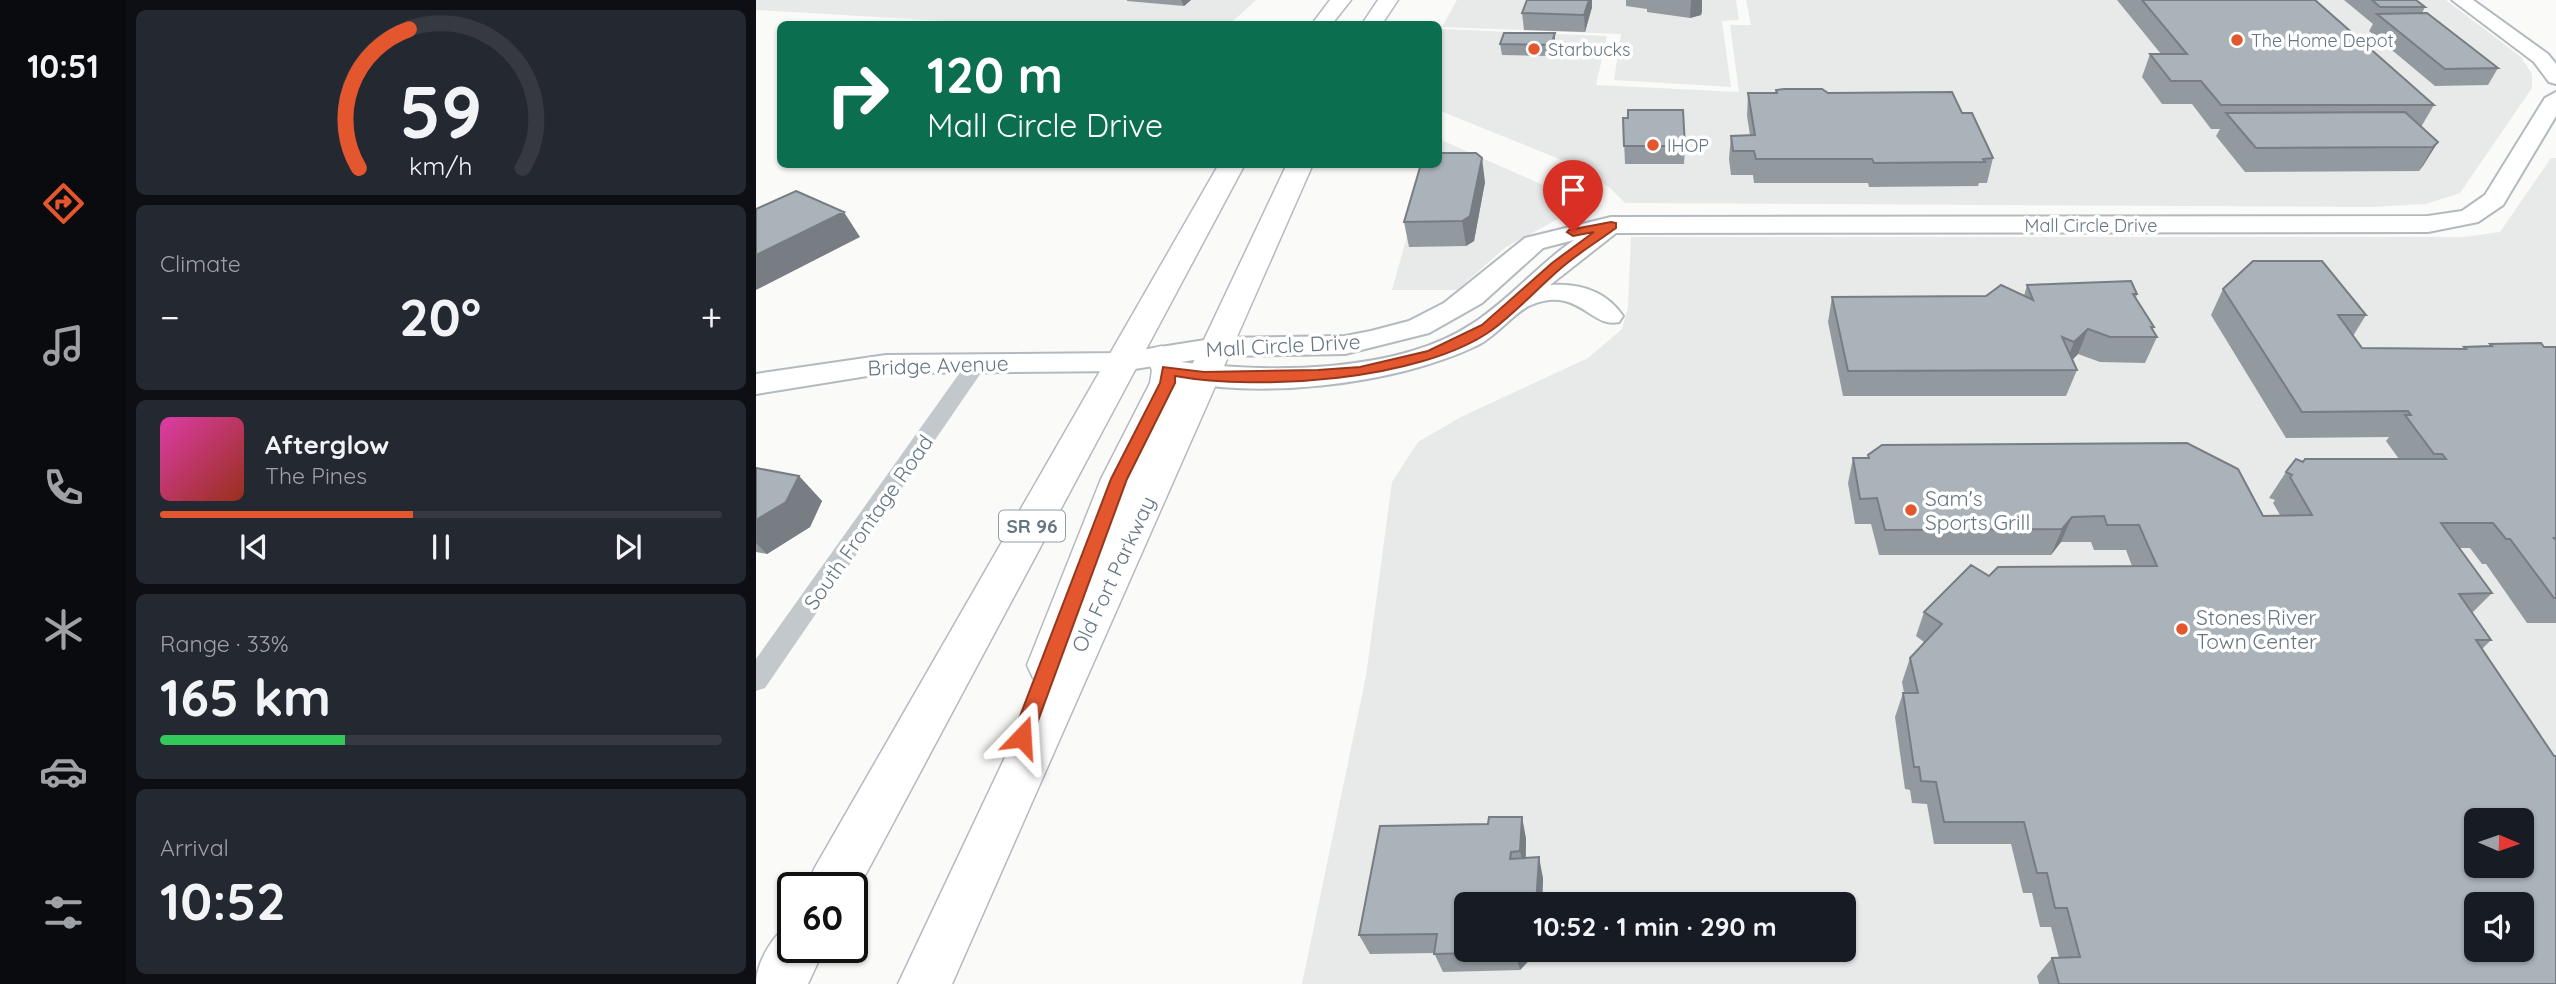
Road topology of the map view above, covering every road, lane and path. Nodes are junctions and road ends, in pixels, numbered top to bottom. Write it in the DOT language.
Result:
graph roads {
  1 [pos="1341,0"];
  2 [pos="1388,0"];
  3 [pos="2461,0"];
  4 [pos="1324,21"];
  5 [pos="1374,21"];
  6 [pos="2556,78"];
  7 [pos="2556,98"];
  8 [pos="1231,168"];
  9 [pos="1297,168"];
  10 [pos="1611,225"];
  11 [pos="1522,298"];
  12 [pos="1609,316"];
  13 [pos="978,362"];
  14 [pos="1175,362"];
  15 [pos="756,384"];
  16 [pos="756,680"];
  17 [pos="842,872"];
  18 [pos="790,963"];
  19 [pos="779,984"];
  20 [pos="925,984"];
  1 -- 4 [label="main road"];
  2 -- 5 [label="main road"];
  3 -- 6 [label="street"];
  7 -- 10 [label="street, Mall Circle Drive"];
  8 -- 14 [label="main road, SR 96"];
  9 -- 14 [label="main road, SR 96"];
  10 -- 11 [label="street, Mall Circle Drive"];
  10 -- 14 [label="street, Mall Circle Drive"];
  11 -- 12 [label="street"];
  11 -- 14 [label="street, Mall Circle Drive"];
  13 -- 14 [label="street, Bridge Avenue"];
  13 -- 15 [label="street, Bridge Avenue"];
  13 -- 16 [label="street, South Frontage Road"];
  14 -- 17 [label="main road, SR 96"];
  14 -- 20 [label="main road"];
  18 -- 19 [label="main road"];
}
